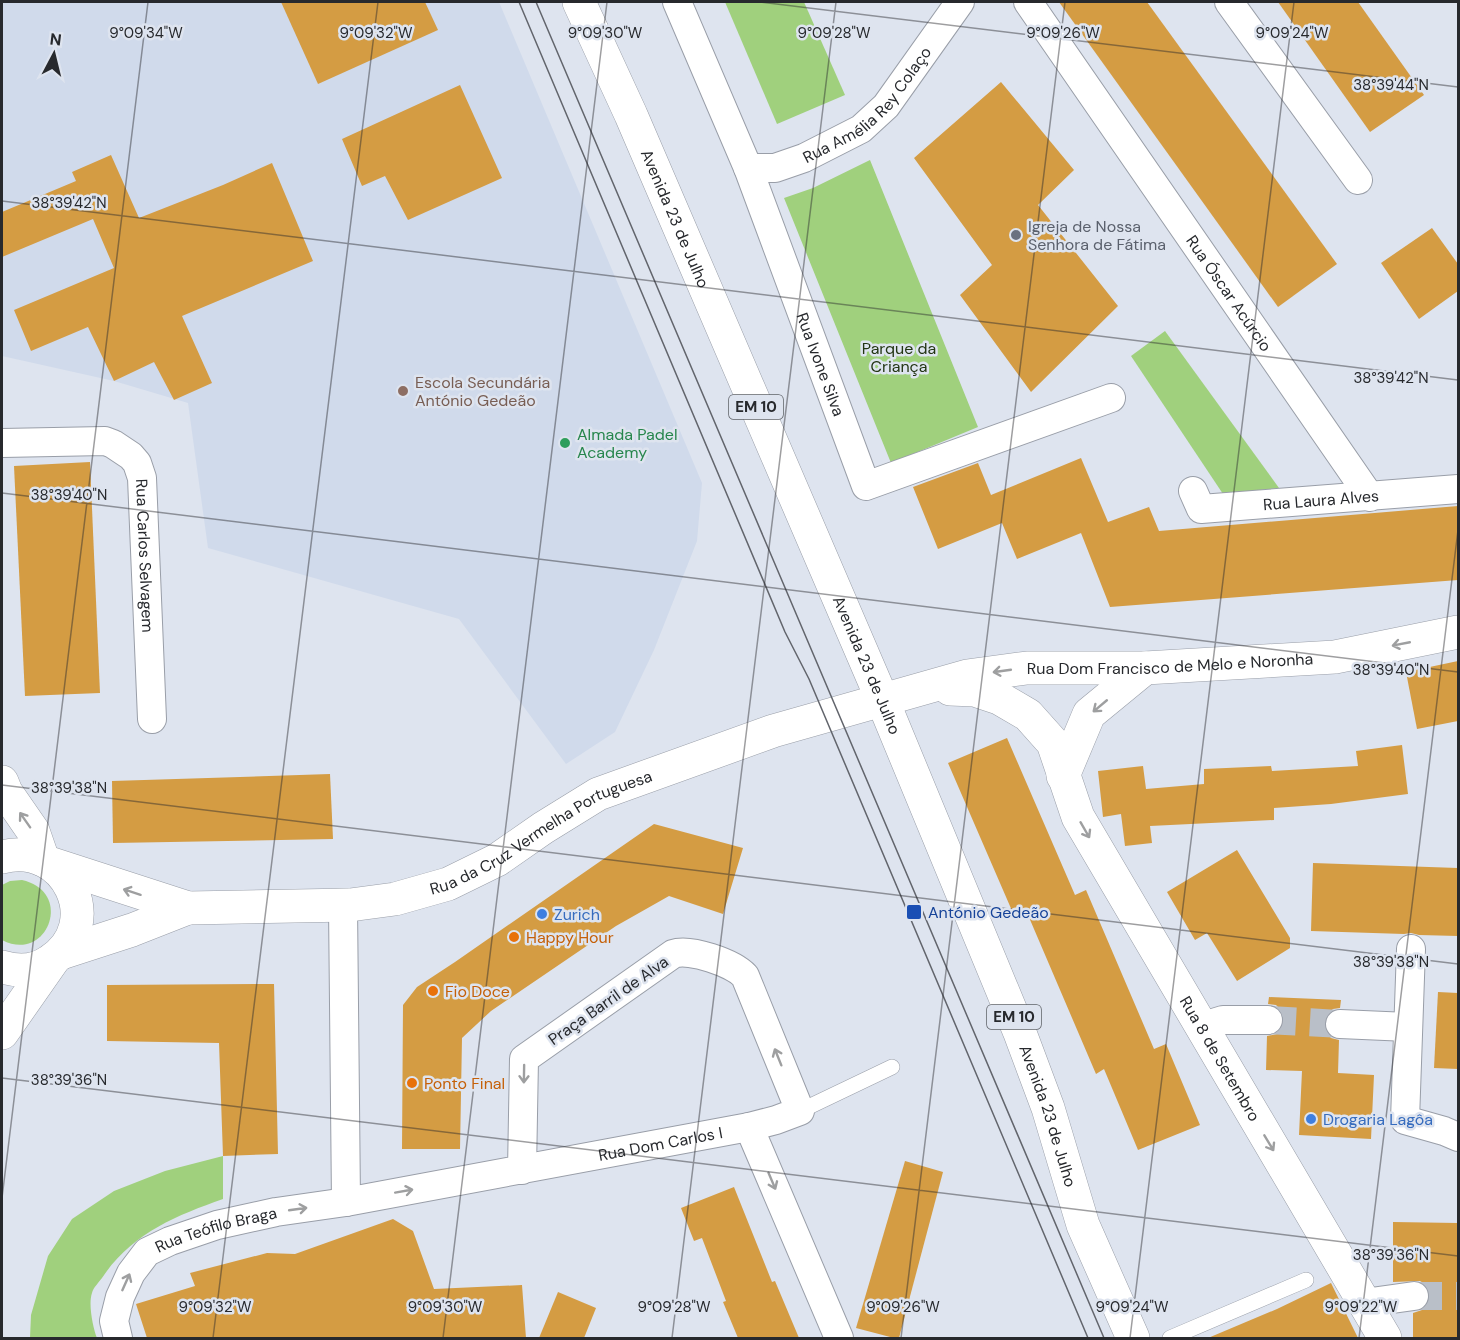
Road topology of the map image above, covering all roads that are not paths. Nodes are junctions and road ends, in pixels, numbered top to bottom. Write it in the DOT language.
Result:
graph roads {
  1 [pos="579,2"];
  2 [pos="676,2"];
  3 [pos="960,2"];
  4 [pos="1028,2"];
  5 [pos="1229,2"];
  6 [pos="748,168"];
  7 [pos="1358,180"];
  8 [pos="1111,398"];
  9 [pos="2,443"];
  10 [pos="1458,489"];
  11 [pos="1193,491"];
  12 [pos="1370,497"];
  13 [pos="1458,632"];
  14 [pos="1145,668"];
  15 [pos="921,688"];
  16 [pos="882,699"];
  17 [pos="152,719"];
  18 [pos="1063,776"];
  19 [pos="2,782"];
  20 [pos="2,857"];
  21 [pos="48,862"];
  22 [pos="343,905"];
  23 [pos="188,908"];
  24 [pos="1411,949"];
  25 [pos="57,956"];
  26 [pos="2,968"];
  27 [pos="1268,1020"];
  28 [pos="1340,1023"];
  29 [pos="1408,1027"];
  30 [pos="1200,1028"];
  31 [pos="2,1033"];
  32 [pos="892,1067"];
  33 [pos="800,1111"];
  34 [pos="749,1127"];
  35 [pos="1458,1137"];
  36 [pos="522,1170"];
  37 [pos="346,1202"];
  38 [pos="1306,1280"];
  39 [pos="1414,1296"];
  40 [pos="1364,1303"];
  41 [pos="118,1338"];
  42 [pos="839,1338"];
  43 [pos="1133,1338"];
  44 [pos="1170,1338"];
  45 [pos="1385,1338"];
  1 -- 16 [label="street, Avenida 23 de Julho / EM 10"];
  2 -- 6 [label="street, Rua Ivone Silva"];
  3 -- 6 [label="street, Rua Amélia Rey Colaço"];
  4 -- 12 [label="street, Rua Óscar Acúrcio"];
  5 -- 7 [label="street"];
  6 -- 8 [label="street, Rua Ivone Silva"];
  9 -- 17 [label="street, Rua Carlos Selvagem"];
  10 -- 12 [label="street, Rua Laura Alves"];
  11 -- 12 [label="street, Rua Laura Alves"];
  13 -- 14 [label="street, Rua Dom Francisco de Melo e Noronha, one-way"];
  14 -- 15 [label="street, Rua Dom Francisco de Melo e Noronha, one-way"];
  14 -- 18 [label="street, one-way"];
  15 -- 16 [label="street, Rua Dom Francisco de Melo e Noronha"];
  15 -- 18 [label="street, Rua 8 de Setembro"];
  16 -- 22 [label="street, Rua da Cruz Vermelha Portuguesa"];
  16 -- 43 [label="street, Avenida 23 de Julho / EM 10"];
  18 -- 30 [label="street, Rua 8 de Setembro, one-way"];
  21 -- 19 [label="street, one-way"];
  20 -- 21 [label="street, Rua da Cruz Vermelha Portuguesa"];
  23 -- 21 [label="street, Rua da Cruz Vermelha Portuguesa, one-way"];
  21 -- 25 [label="street"];
  22 -- 23 [label="street, Rua da Cruz Vermelha Portuguesa"];
  22 -- 37 [label="street"];
  23 -- 25 [label="street, Rua da Cruz Vermelha Portuguesa"];
  24 -- 29 [label="street"];
  25 -- 26 [label="street, Rua da Cruz Vermelha Portuguesa"];
  25 -- 31 [label="street"];
  27 -- 30 [label="street"];
  28 -- 29 [label="street"];
  29 -- 35 [label="street"];
  30 -- 40 [label="street, Rua 8 de Setembro, one-way"];
  32 -- 33 [label="lane"];
  33 -- 34 [label="street"];
  33 -- 36 [label="street, Praça Barril de Alva, one-way"];
  34 -- 36 [label="street, Rua Dom Carlos I"];
  34 -- 42 [label="street, one-way"];
  37 -- 36 [label="street, Rua Dom Carlos I, one-way"];
  41 -- 37 [label="street, Rua Teófilo Braga, one-way"];
  38 -- 44 [label="lane"];
  39 -- 40 [label="street"];
  40 -- 45 [label="street, Rua 8 de Setembro"];
}
